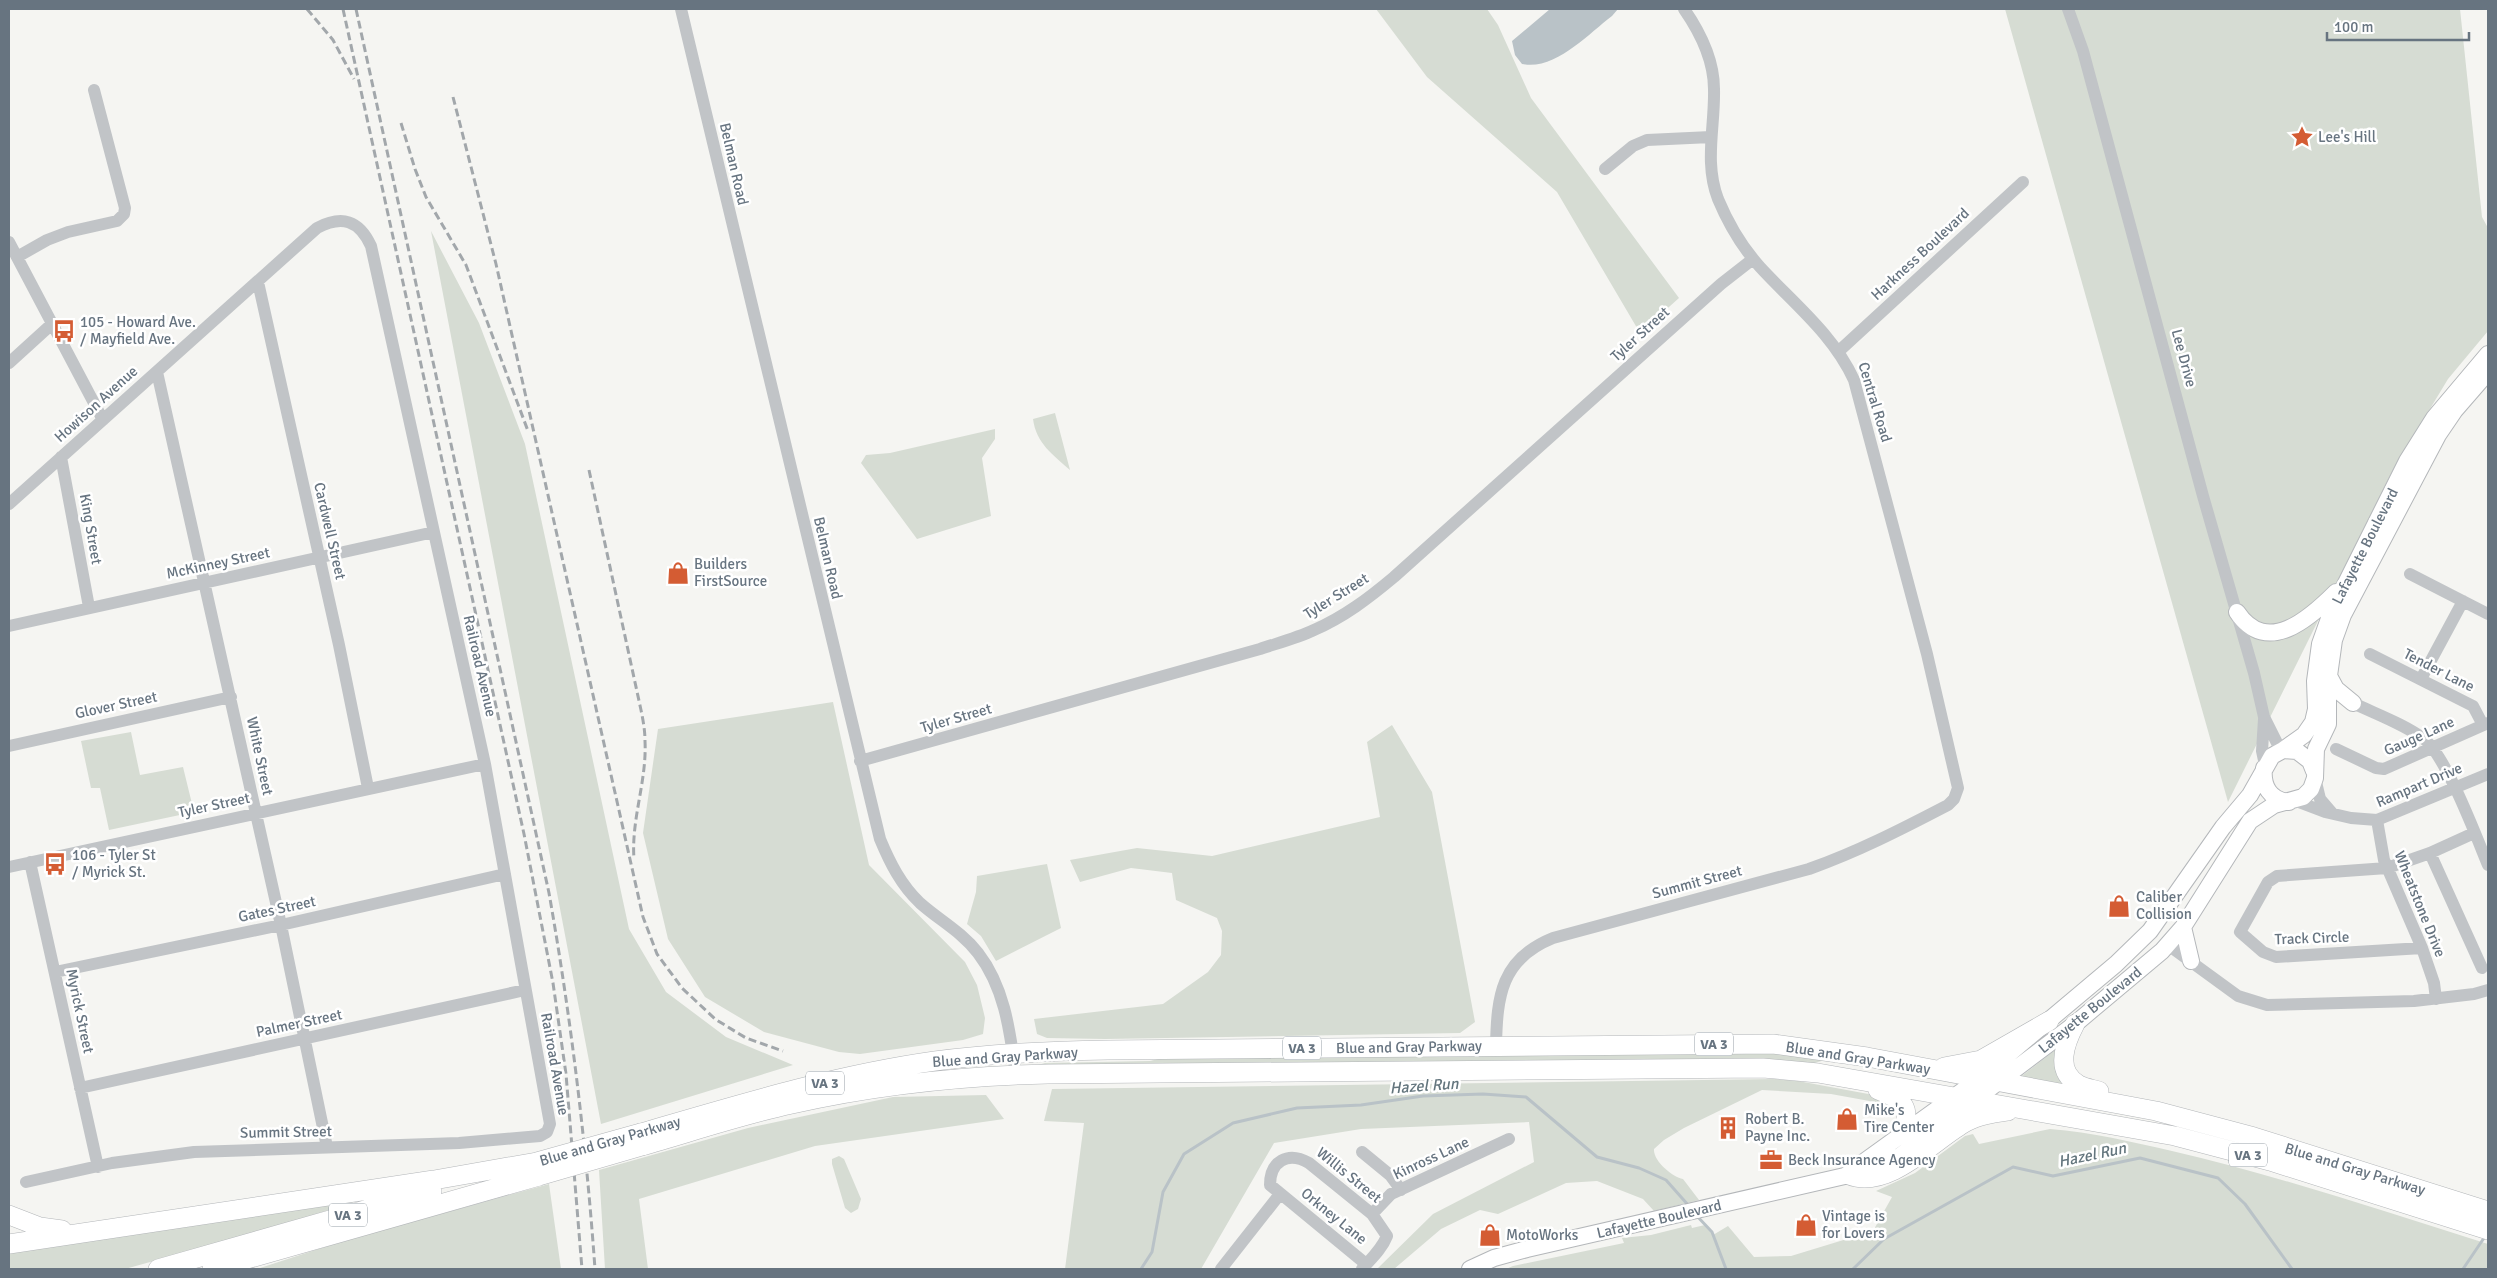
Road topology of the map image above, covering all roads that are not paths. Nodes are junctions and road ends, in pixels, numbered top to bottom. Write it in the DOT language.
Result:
graph roads {
  1 [pos="680,9"];
  2 [pos="1684,9"];
  3 [pos="2068,9"];
  4 [pos="94,90"];
  5 [pos="1711,137"];
  6 [pos="1605,169"];
  7 [pos="2024,182"];
  8 [pos="344,221"];
  9 [pos="9,242"];
  10 [pos="17,257"];
  11 [pos="1753,259"];
  12 [pos="258,282"];
  13 [pos="53,323"];
  14 [pos="1839,351"];
  15 [pos="2488,354"];
  16 [pos="9,363"];
  17 [pos="157,372"];
  18 [pos="2488,372"];
  19 [pos="103,420"];
  20 [pos="61,457"];
  21 [pos="9,504"];
  22 [pos="434,532"];
  23 [pos="319,557"];
  24 [pos="2410,574"];
  25 [pos="2347,582"];
  26 [pos="205,583"];
  27 [pos="2463,601"];
  28 [pos="89,607"];
  29 [pos="2237,612"];
  30 [pos="2488,614"];
  31 [pos="9,626"];
  32 [pos="2370,654"];
  33 [pos="2329,676"];
  34 [pos="2420,679"];
  35 [pos="231,697"];
  36 [pos="2353,703"];
  37 [pos="2264,716"];
  38 [pos="2329,717"];
  39 [pos="2486,724"];
  40 [pos="9,746"];
  41 [pos="2432,748"];
  42 [pos="2336,749"];
  43 [pos="2282,751"];
  44 [pos="860,761"];
  45 [pos="486,764"];
  46 [pos="2265,767"];
  47 [pos="2315,774"];
  48 [pos="2488,774"];
  49 [pos="368,788"];
  50 [pos="1958,788"];
  51 [pos="2454,788"];
  52 [pos="2292,801"];
  53 [pos="256,813"];
  54 [pos="2332,813"];
  55 [pos="2376,820"];
  56 [pos="2474,833"];
  57 [pos="2430,853"];
  58 [pos="30,862"];
  59 [pos="2488,865"];
  60 [pos="9,866"];
  61 [pos="2387,868"];
  62 [pos="505,874"];
  63 [pos="2162,916"];
  64 [pos="281,925"];
  65 [pos="2183,927"];
  66 [pos="2168,945"];
  67 [pos="2422,948"];
  68 [pos="2191,961"];
  69 [pos="2482,968"];
  70 [pos="55,972"];
  71 [pos="525,990"];
  72 [pos="2488,990"];
  73 [pos="2436,999"];
  74 [pos="2049,1022"];
  75 [pos="2076,1024"];
  76 [pos="306,1038"];
  77 [pos="1496,1046"];
  78 [pos="1013,1053"];
  79 [pos="1929,1069"];
  80 [pos="1016,1075"];
  81 [pos="1849,1078"];
  82 [pos="1979,1079"];
  83 [pos="1998,1083"];
  84 [pos="80,1088"];
  85 [pos="1962,1099"];
  86 [pos="2119,1103"];
  87 [pos="2025,1109"];
  88 [pos="548,1132"];
  89 [pos="1902,1135"];
  90 [pos="1509,1139"];
  91 [pos="641,1140"];
  92 [pos="327,1147"];
  93 [pos="1362,1152"];
  94 [pos="98,1167"];
  95 [pos="538,1169"];
  96 [pos="1850,1175"];
  97 [pos="26,1182"];
  98 [pos="1401,1190"];
  99 [pos="1280,1194"];
  100 [pos="2483,1209"];
  101 [pos="1372,1214"];
  102 [pos="9,1215"];
  103 [pos="91,1230"];
  104 [pos="2488,1230"];
  105 [pos="9,1244"];
  106 [pos="1364,1266"];
  107 [pos="1225,1268"];
  108 [pos="158,1269"];
  109 [pos="212,1269"];
  110 [pos="1470,1269"];
  1 -- 44 [label="street, Belman Road"];
  2 -- 5 [label="street, Central Road"];
  3 -- 29 [label="street, Lee Drive"];
  4 -- 10 [label="street"];
  5 -- 6 [label="street"];
  5 -- 11 [label="street, Central Road"];
  7 -- 14 [label="street, Harkness Boulevard"];
  8 -- 12 [label="street, Howison Avenue"];
  8 -- 22 [label="street, Railroad Avenue"];
  9 -- 10 [label="street"];
  10 -- 13 [label="street"];
  11 -- 14 [label="street, Central Road"];
  11 -- 44 [label="street, Tyler Street"];
  12 -- 17 [label="street, Howison Avenue"];
  12 -- 23 [label="street, Cardwell Street"];
  13 -- 16 [label="street"];
  13 -- 19 [label="street"];
  14 -- 50 [label="street, Central Road"];
  15 -- 25 [label="main road, Lafayette Boulevard"];
  17 -- 19 [label="street, Howison Avenue"];
  17 -- 26 [label="street, White Street"];
  18 -- 33 [label="main road, Lafayette Boulevard"];
  19 -- 20 [label="street, Howison Avenue"];
  20 -- 21 [label="street, Howison Avenue"];
  20 -- 28 [label="street, King Street"];
  22 -- 23 [label="street, McKinney Street"];
  22 -- 45 [label="street, Railroad Avenue"];
  23 -- 26 [label="street, McKinney Street"];
  23 -- 49 [label="street, Cardwell Street"];
  24 -- 27 [label="street"];
  25 -- 29 [label="main road"];
  25 -- 43 [label="main road, Lafayette Boulevard"];
  26 -- 28 [label="street, McKinney Street"];
  26 -- 35 [label="street, White Street"];
  27 -- 30 [label="street"];
  27 -- 34 [label="street"];
  28 -- 31 [label="street, McKinney Street"];
  29 -- 37 [label="street, Lee Drive"];
  32 -- 34 [label="street, Tender Lane"];
  33 -- 36 [label="main road"];
  33 -- 38 [label="main road, Lafayette Boulevard"];
  34 -- 39 [label="street, Tender Lane"];
  35 -- 40 [label="street, Glover Street"];
  35 -- 53 [label="street, White Street"];
  36 -- 38 [label="main road"];
  36 -- 41 [label="street"];
  37 -- 43 [label="street"];
  37 -- 46 [label="street"];
  38 -- 47 [label="main road, Lafayette Boulevard"];
  39 -- 41 [label="street, Gauge Lane"];
  41 -- 42 [label="street, Gauge Lane"];
  41 -- 51 [label="street"];
  43 -- 46 [label="main road, Lafayette Boulevard"];
  43 -- 47 [label="main road"];
  44 -- 78 [label="street, Belman Road"];
  45 -- 49 [label="street, Tyler Street"];
  45 -- 62 [label="street, Railroad Avenue"];
  46 -- 52 [label="main road"];
  46 -- 63 [label="main road, Lafayette Boulevard"];
  47 -- 52 [label="main road, Lafayette Boulevard"];
  47 -- 54 [label="street"];
  48 -- 51 [label="street, Rampart Drive"];
  49 -- 53 [label="street, Tyler Street"];
  50 -- 77 [label="street, Summit Street"];
  51 -- 55 [label="street, Rampart Drive"];
  51 -- 56 [label="street"];
  52 -- 54 [label="street, Rampart Drive"];
  52 -- 65 [label="main road, Lafayette Boulevard"];
  53 -- 58 [label="street, Tyler Street"];
  53 -- 64 [label="street, White Street"];
  54 -- 55 [label="street, Rampart Drive"];
  55 -- 61 [label="street, Wheatstone Drive"];
  56 -- 57 [label="street"];
  56 -- 59 [label="street"];
  57 -- 61 [label="street"];
  57 -- 69 [label="street"];
  58 -- 60 [label="street, Tyler Street"];
  58 -- 70 [label="street, Myrick Street"];
  61 -- 67 [label="street, Wheatstone Drive"];
  61 -- 67 [label="street, Track Circle"];
  62 -- 64 [label="street, Gates Street"];
  62 -- 71 [label="street, Railroad Avenue"];
  63 -- 66 [label="main road"];
  63 -- 74 [label="main road, Lafayette Boulevard"];
  64 -- 70 [label="street, Gates Street"];
  64 -- 76 [label="street, White Street"];
  65 -- 66 [label="main road, Lafayette Boulevard"];
  65 -- 68 [label="main road"];
  66 -- 68 [label="street"];
  66 -- 75 [label="main road, Lafayette Boulevard"];
  67 -- 73 [label="street, Wheatstone Drive"];
  68 -- 73 [label="street"];
  70 -- 84 [label="street, Myrick Street"];
  71 -- 76 [label="street, Palmer Street"];
  71 -- 88 [label="street, Railroad Avenue"];
  72 -- 73 [label="street"];
  74 -- 79 [label="highway"];
  74 -- 82 [label="main road, Lafayette Boulevard"];
  75 -- 83 [label="main road, Lafayette Boulevard"];
  75 -- 86 [label="highway"];
  76 -- 84 [label="street, Palmer Street"];
  76 -- 92 [label="street, White Street"];
  77 -- 78 [label="highway, Blue and Gray Parkway / VA 3"];
  77 -- 79 [label="highway, Blue and Gray Parkway / VA 3"];
  78 -- 80 [label="street, Belman Road"];
  78 -- 91 [label="highway, Blue and Gray Parkway / VA 3"];
  79 -- 82 [label="highway, Blue and Gray Parkway / VA 3"];
  80 -- 81 [label="highway, Blue and Gray Parkway / VA 3"];
  80 -- 91 [label="highway, Blue and Gray Parkway / VA 3"];
  81 -- 85 [label="highway, Blue and Gray Parkway / VA 3"];
  81 -- 89 [label="highway"];
  82 -- 83 [label="highway, Blue and Gray Parkway / VA 3"];
  82 -- 85 [label="main road, Lafayette Boulevard"];
  83 -- 85 [label="main road, Lafayette Boulevard"];
  83 -- 86 [label="highway, Blue and Gray Parkway / VA 3"];
  84 -- 94 [label="street, Myrick Street"];
  85 -- 87 [label="highway, Blue and Gray Parkway / VA 3"];
  85 -- 89 [label="main road, Lafayette Boulevard"];
  85 -- 96 [label="main road, Lafayette Boulevard"];
  86 -- 100 [label="highway, Blue and Gray Parkway / VA 3"];
  87 -- 96 [label="highway"];
  87 -- 104 [label="highway, Blue and Gray Parkway / VA 3"];
  88 -- 92 [label="street, Summit Street"];
  89 -- 96 [label="main road, Lafayette Boulevard"];
  90 -- 98 [label="street, Kinross Lane"];
  91 -- 95 [label="highway, Blue and Gray Parkway / VA 3, bridge"];
  92 -- 94 [label="street, Summit Street"];
  93 -- 98 [label="street"];
  94 -- 97 [label="street, Summit Street"];
  95 -- 103 [label="highway"];
  95 -- 108 [label="highway, Blue and Gray Parkway / VA 3"];
  95 -- 109 [label="highway, Blue and Gray Parkway / VA 3"];
  96 -- 110 [label="main road, Lafayette Boulevard"];
  98 -- 101 [label="street, Kinross Lane"];
  99 -- 101 [label="street, Willis Street"];
  99 -- 106 [label="street, Orkney Lane"];
  99 -- 107 [label="street"];
  101 -- 106 [label="street, Willis Street"];
  102 -- 103 [label="highway"];
  103 -- 105 [label="highway"];
}
